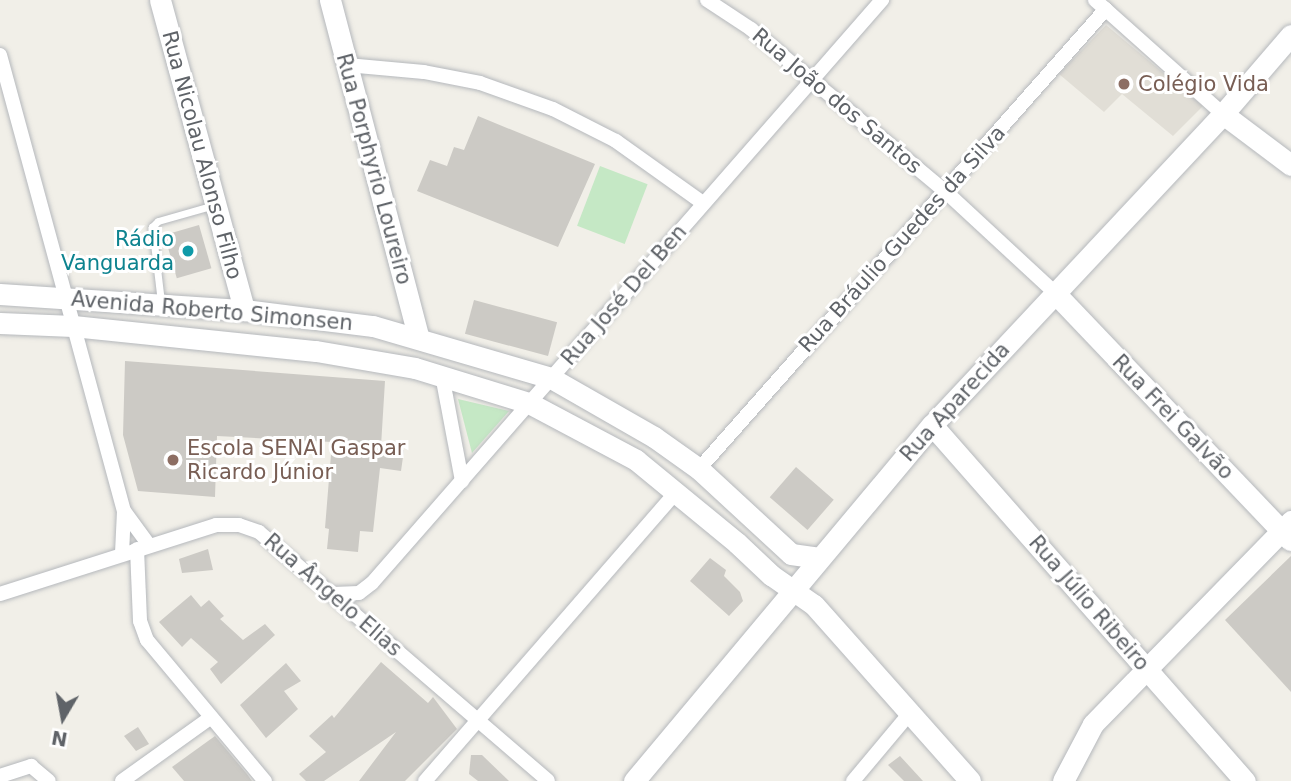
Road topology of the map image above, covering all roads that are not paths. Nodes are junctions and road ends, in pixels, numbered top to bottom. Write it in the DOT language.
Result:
graph roads {
  1 [pos="160,0"];
  2 [pos="330,0"];
  3 [pos="707,0"];
  4 [pos="881,0"];
  5 [pos="1101,5"];
  6 [pos="1291,35"];
  7 [pos="0,55"];
  8 [pos="347,65"];
  9 [pos="811,80"];
  10 [pos="1223,114"];
  11 [pos="1291,165"];
  12 [pos="945,191"];
  13 [pos="703,203"];
  14 [pos="214,205"];
  15 [pos="1055,293"];
  16 [pos="0,294"];
  17 [pos="66,298"];
  18 [pos="161,304"];
  19 [pos="244,310"];
  20 [pos="0,323"];
  21 [pos="73,326"];
  22 [pos="419,339"];
  23 [pos="442,375"];
  24 [pos="551,378"];
  25 [pos="529,403"];
  26 [pos="932,425"];
  27 [pos="699,469"];
  28 [pos="462,481"];
  29 [pos="676,492"];
  30 [pos="124,511"];
  31 [pos="1288,531"];
  32 [pos="143,547"];
  33 [pos="122,553"];
  34 [pos="818,558"];
  35 [pos="366,590"];
  36 [pos="793,590"];
  37 [pos="0,594"];
  38 [pos="333,594"];
  39 [pos="370,627"];
  40 [pos="1146,668"];
  41 [pos="909,714"];
  42 [pos="210,718"];
  43 [pos="476,719"];
  44 [pos="0,776"];
  45 [pos="49,781"];
  46 [pos="122,781"];
  47 [pos="265,781"];
  48 [pos="425,781"];
  49 [pos="548,781"];
  50 [pos="634,781"];
  51 [pos="853,781"];
  52 [pos="970,781"];
  53 [pos="1063,781"];
  54 [pos="1245,781"];
  1 -- 14 [label="main road, Rua Nicolau Alonso Filho"];
  2 -- 8 [label="main road, Rua Porphyrio Loureiro"];
  3 -- 9 [label="street, Rua João dos Santos"];
  4 -- 9 [label="street, Rua José Del Ben"];
  5 -- 10 [label="street"];
  5 -- 12 [label="street, Rua Bráulio Guedes da Silva"];
  6 -- 10 [label="main road, Rua Aparecida"];
  7 -- 17 [label="street"];
  8 -- 13 [label="street"];
  8 -- 22 [label="main road, Rua Porphyrio Loureiro"];
  9 -- 12 [label="street, Rua João dos Santos"];
  9 -- 13 [label="street, Rua José Del Ben"];
  10 -- 11 [label="main road"];
  10 -- 15 [label="main road, Rua Aparecida"];
  12 -- 15 [label="street, Rua João dos Santos"];
  12 -- 27 [label="street, Rua Bráulio Guedes da Silva"];
  13 -- 24 [label="street, Rua José Del Ben"];
  14 -- 18 [label="lane"];
  14 -- 19 [label="main road, Rua Nicolau Alonso Filho"];
  15 -- 26 [label="main road, Rua Aparecida"];
  15 -- 31 [label="main road, Rua Frei Galvão"];
  16 -- 17 [label="main road, Avenida Roberto Simonsen"];
  17 -- 18 [label="main road, Avenida Roberto Simonsen"];
  17 -- 21 [label="street"];
  18 -- 19 [label="main road, Avenida Roberto Simonsen"];
  19 -- 22 [label="main road, Avenida Roberto Simonsen"];
  20 -- 21 [label="main road, Avenida Roberto Simonsen"];
  21 -- 23 [label="main road, Avenida Roberto Simonsen"];
  21 -- 30 [label="street"];
  22 -- 24 [label="main road, Avenida Roberto Simonsen"];
  23 -- 25 [label="main road, Avenida Roberto Simonsen"];
  23 -- 28 [label="street"];
  24 -- 25 [label="street, Rua José Del Ben"];
  24 -- 27 [label="main road, Avenida Roberto Simonsen"];
  25 -- 28 [label="street, Rua José Del Ben"];
  25 -- 29 [label="main road, Avenida Roberto Simonsen"];
  26 -- 34 [label="main road, Rua Aparecida"];
  26 -- 40 [label="main road, Rua Júlio Ribeiro"];
  27 -- 34 [label="main road, Avenida Roberto Simonsen"];
  28 -- 35 [label="street, Rua José Del Ben"];
  29 -- 36 [label="main road, Avenida Roberto Simonsen"];
  29 -- 43 [label="street"];
  30 -- 32 [label="street"];
  30 -- 33 [label="street"];
  31 -- 40 [label="main road"];
  32 -- 33 [label="street, Rua Ângelo Elias"];
  32 -- 38 [label="street, Rua Ângelo Elias"];
  32 -- 42 [label="street"];
  33 -- 37 [label="street, Rua Ângelo Elias"];
  34 -- 36 [label="main road, Rua Aparecida"];
  35 -- 38 [label="street"];
  35 -- 39 [label="street"];
  36 -- 41 [label="main road, Avenida Roberto Simonsen"];
  36 -- 50 [label="main road, Rua Aparecida"];
  38 -- 39 [label="street, Rua Ângelo Elias"];
  39 -- 43 [label="street, Rua Ângelo Elias"];
  40 -- 53 [label="main road"];
  40 -- 54 [label="main road, Rua Júlio Ribeiro"];
  41 -- 51 [label="street"];
  41 -- 52 [label="main road, Avenida Roberto Simonsen"];
  42 -- 46 [label="street"];
  42 -- 47 [label="street"];
  43 -- 48 [label="street"];
  43 -- 49 [label="street, Rua Ângelo Elias"];
  44 -- 45 [label="street"];
}
